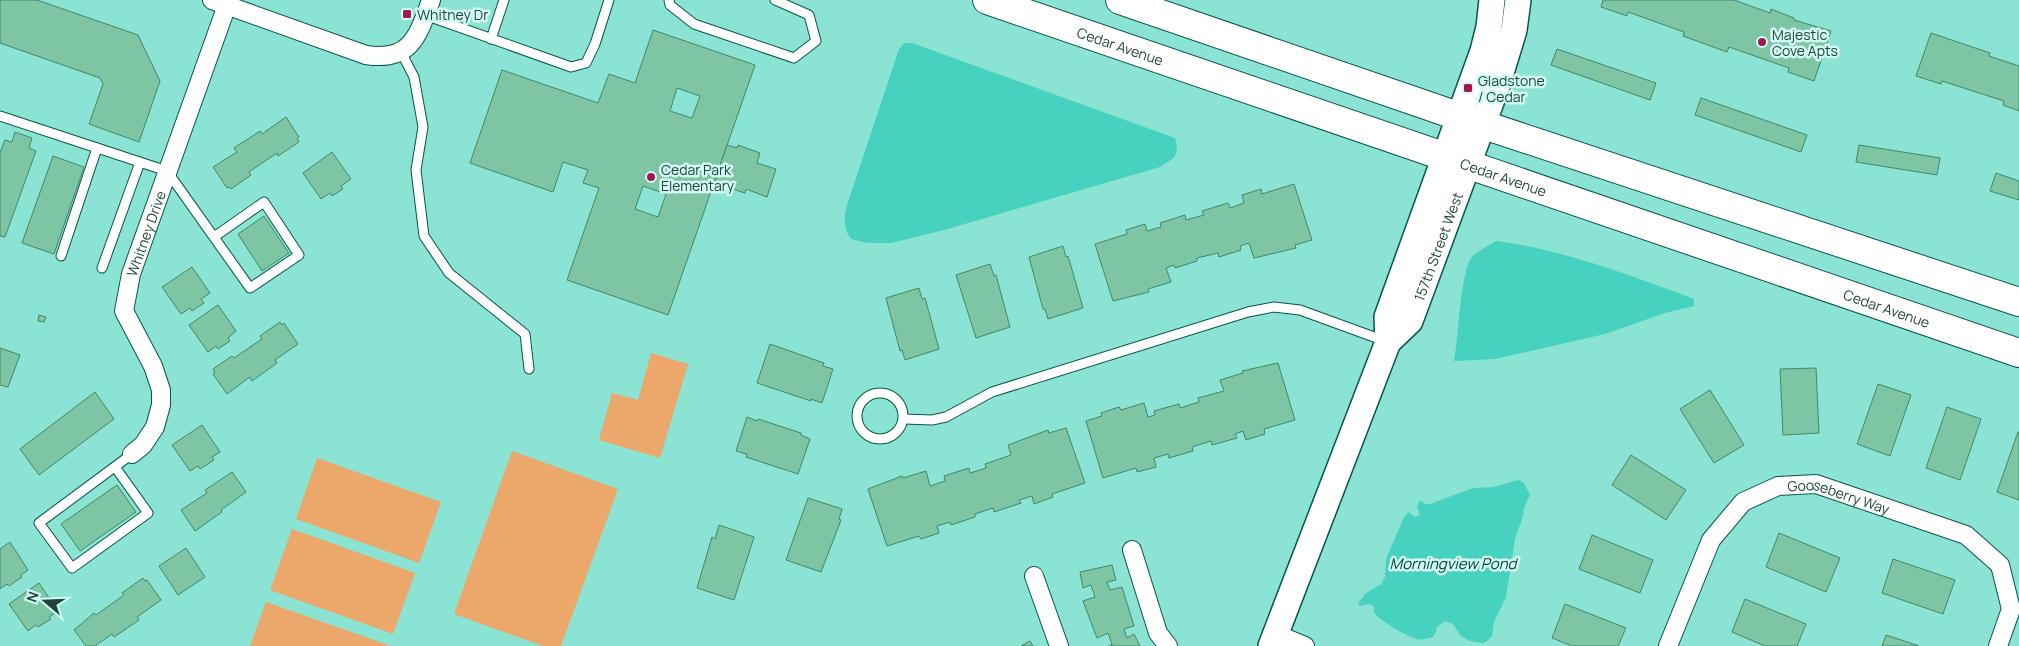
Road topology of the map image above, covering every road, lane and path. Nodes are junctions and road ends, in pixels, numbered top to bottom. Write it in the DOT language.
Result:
graph roads {
  1 [pos="504,0"];
  2 [pos="609,0"];
  3 [pos="669,0"];
  4 [pos="775,0"];
  5 [pos="988,0"];
  6 [pos="1120,0"];
  7 [pos="1492,0"];
  8 [pos="1518,0"];
  9 [pos="219,3"];
  10 [pos="428,7"];
  11 [pos="491,39"];
  12 [pos="401,52"];
  13 [pos="0,117"];
  14 [pos="1471,121"];
  15 [pos="97,148"];
  16 [pos="1456,161"];
  17 [pos="140,162"];
  18 [pos="167,171"];
  19 [pos="214,237"];
  20 [pos="61,256"];
  21 [pos="102,268"];
  22 [pos="2019,302"];
  23 [pos="1388,342"];
  24 [pos="2019,354"];
  25 [pos="529,369"];
  26 [pos="904,419"];
  27 [pos="132,454"];
  28 [pos="115,467"];
  29 [pos="1132,550"];
  30 [pos="1034,576"];
  31 [pos="1274,640"];
  32 [pos="1059,646"];
  33 [pos="1168,646"];
  34 [pos="1305,646"];
  35 [pos="1668,646"];
  36 [pos="1998,646"];
  1 -- 11 [label="lane"];
  2 -- 11 [label="lane"];
  3 -- 4 [label="lane"];
  5 -- 16 [label="main road, Cedar Avenue"];
  6 -- 14 [label="main road"];
  7 -- 14 [label="street, 157th Street West"];
  8 -- 14 [label="street, 157th Street West"];
  9 -- 12 [label="street, Whitney Drive"];
  9 -- 18 [label="street, Whitney Drive"];
  10 -- 11 [label="lane"];
  10 -- 12 [label="street"];
  12 -- 25 [label="lane"];
  13 -- 15 [label="lane"];
  14 -- 16 [label="street, 157th Street West"];
  14 -- 22 [label="main road"];
  15 -- 17 [label="lane"];
  15 -- 20 [label="lane"];
  16 -- 23 [label="street, 157th Street West"];
  16 -- 24 [label="main road, Cedar Avenue"];
  17 -- 18 [label="lane"];
  17 -- 21 [label="lane"];
  18 -- 19 [label="lane"];
  18 -- 27 [label="street, Whitney Drive"];
  19 -- 19 [label="lane"];
  23 -- 26 [label="lane"];
  23 -- 31 [label="street, 157th Street West"];
  26 -- 26 [label="lane"];
  27 -- 28 [label="lane"];
  28 -- 28 [label="lane"];
  29 -- 33 [label="street"];
  30 -- 32 [label="street"];
  31 -- 34 [label="street"];
  35 -- 36 [label="street, Gooseberry Way"];
}
